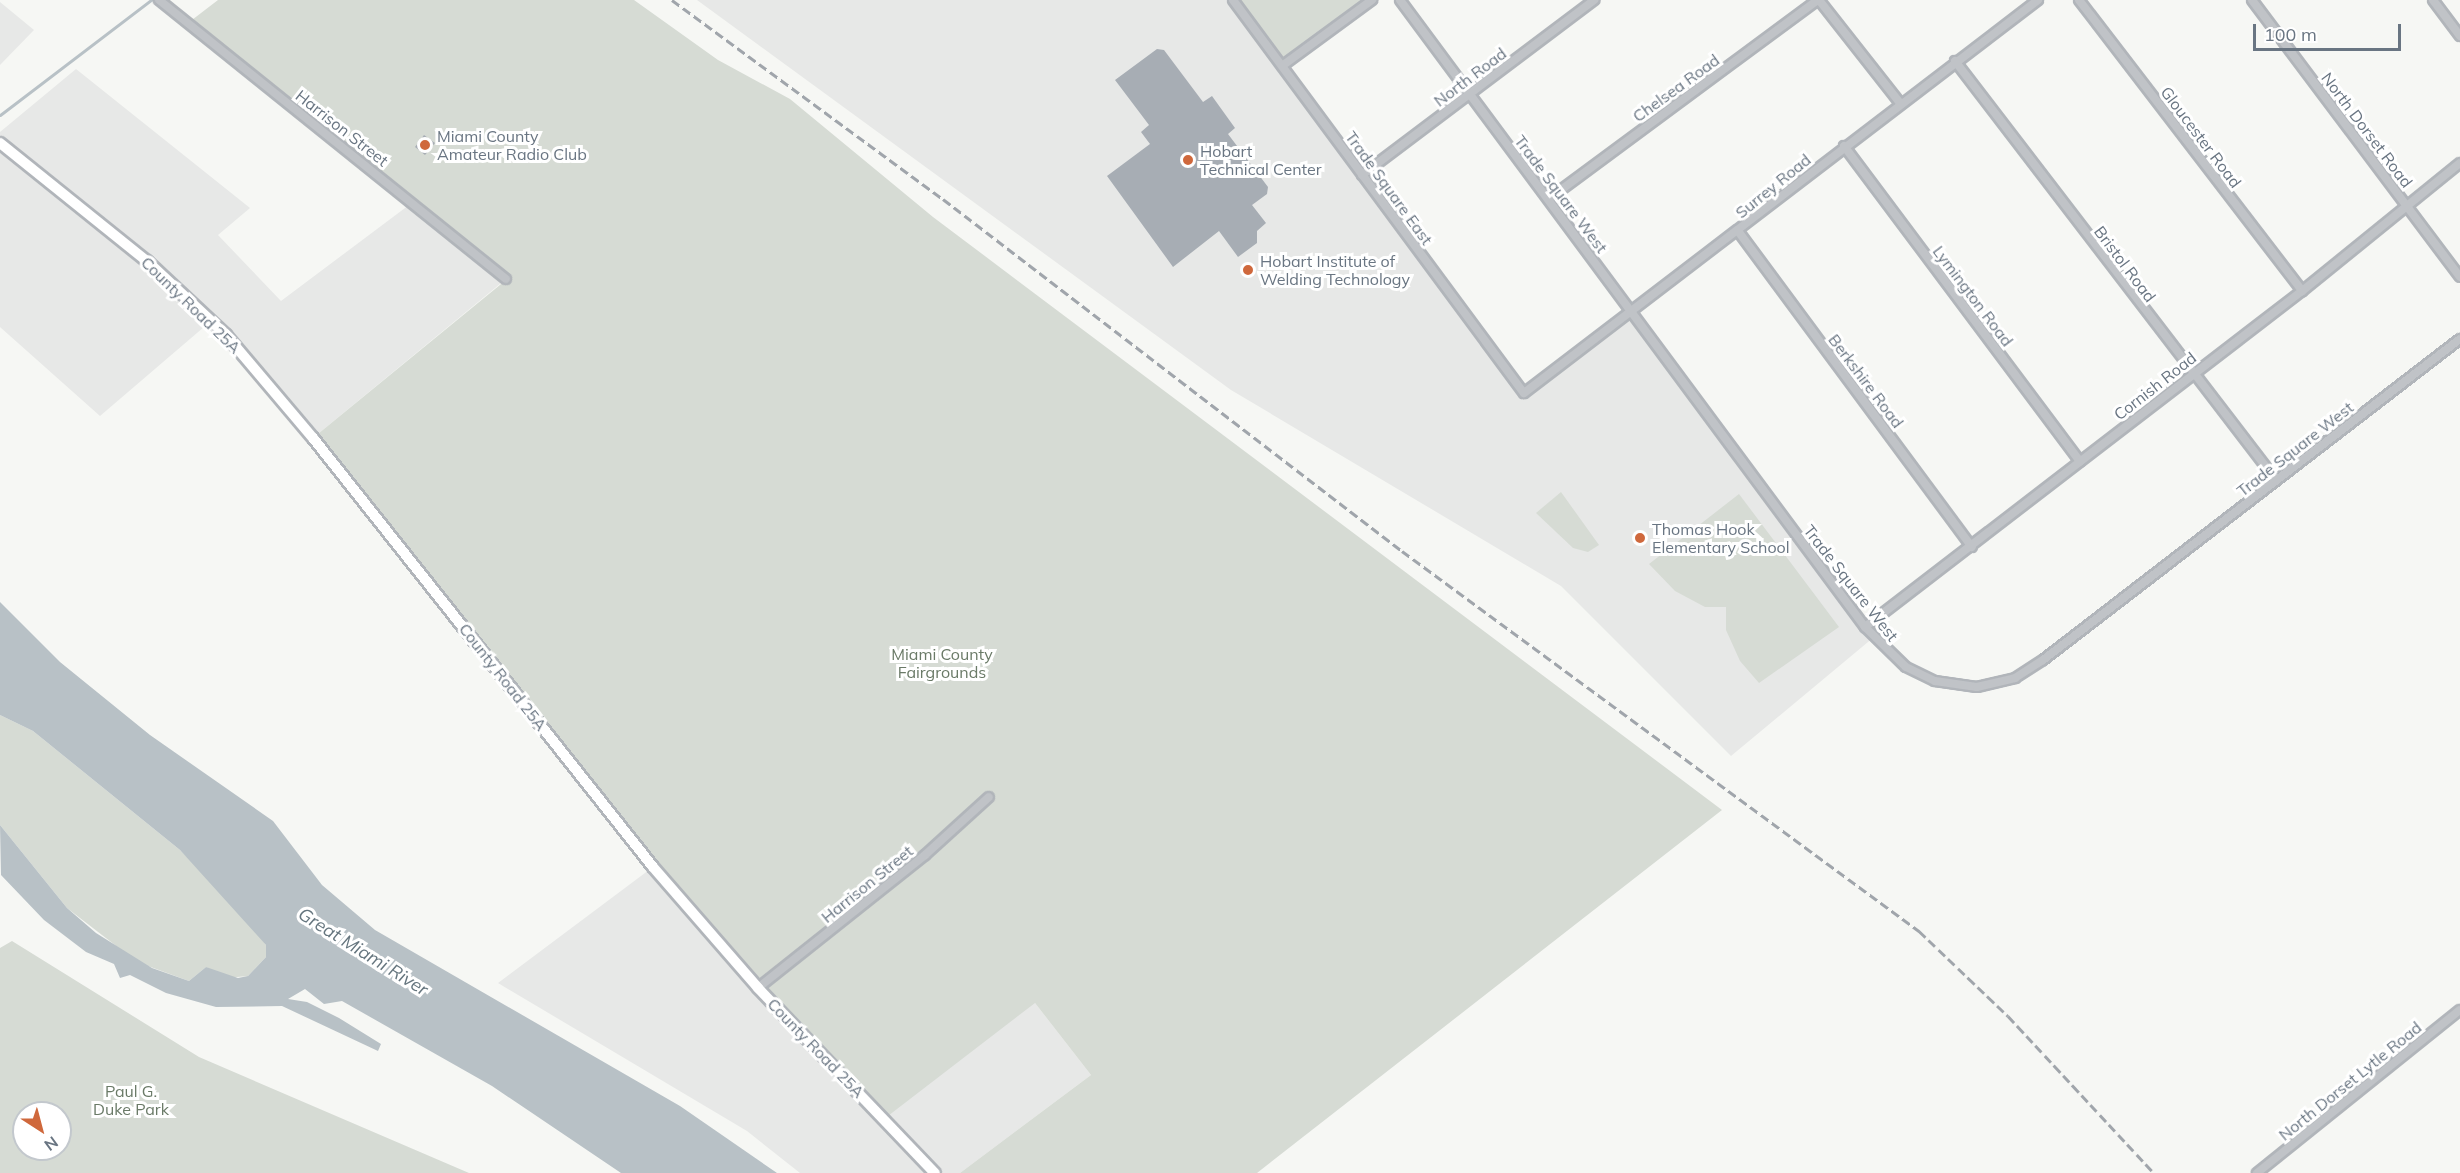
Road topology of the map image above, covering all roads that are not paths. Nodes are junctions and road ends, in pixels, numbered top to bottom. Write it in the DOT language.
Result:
graph roads {
  1 [pos="1233,0"];
  2 [pos="1372,0"];
  3 [pos="1400,0"];
  4 [pos="1594,0"];
  5 [pos="1819,0"];
  6 [pos="2038,0"];
  7 [pos="2079,0"];
  8 [pos="2252,0"];
  9 [pos="2433,0"];
  10 [pos="162,2"];
  11 [pos="2460,36"];
  12 [pos="1955,61"];
  13 [pos="1282,66"];
  14 [pos="1468,96"];
  15 [pos="1900,103"];
  16 [pos="2,145"];
  17 [pos="1845,146"];
  18 [pos="2460,163"];
  19 [pos="1362,175"];
  20 [pos="1550,198"];
  21 [pos="2406,205"];
  22 [pos="1738,231"];
  23 [pos="2460,277"];
  24 [pos="506,279"];
  25 [pos="2302,291"];
  26 [pos="1631,312"];
  27 [pos="2460,339"];
  28 [pos="2191,374"];
  29 [pos="1524,393"];
  30 [pos="2079,461"];
  31 [pos="2276,480"];
  32 [pos="1972,547"];
  33 [pos="1865,627"];
  34 [pos="989,796"];
  35 [pos="758,988"];
  36 [pos="2460,1010"];
  37 [pos="935,1173"];
  38 [pos="2257,1173"];
  1 -- 13 [label="street, Trade Square East"];
  2 -- 13 [label="street"];
  3 -- 14 [label="street, Trade Square West"];
  4 -- 14 [label="street, North Road"];
  5 -- 15 [label="street"];
  5 -- 20 [label="street, Chelsea Road"];
  6 -- 12 [label="street, Surrey Road"];
  7 -- 25 [label="street, Gloucester Road"];
  8 -- 21 [label="street, North Dorset Road"];
  9 -- 11 [label="street"];
  10 -- 24 [label="street, Harrison Street"];
  12 -- 15 [label="street, Surrey Road"];
  12 -- 28 [label="street, Bristol Road"];
  13 -- 19 [label="street, Trade Square East"];
  14 -- 19 [label="street, North Road"];
  14 -- 20 [label="street, Trade Square West"];
  15 -- 17 [label="street, Surrey Road"];
  16 -- 35 [label="main road, County Road 25A"];
  17 -- 22 [label="street, Surrey Road"];
  17 -- 30 [label="street, Lymington Road"];
  18 -- 21 [label="street, Cornish Road"];
  19 -- 29 [label="street, Trade Square East"];
  20 -- 26 [label="street, Trade Square West"];
  21 -- 23 [label="street, North Dorset Road"];
  21 -- 25 [label="street, Cornish Road"];
  22 -- 26 [label="street, Surrey Road"];
  22 -- 32 [label="street, Berkshire Road"];
  25 -- 28 [label="street, Cornish Road"];
  26 -- 29 [label="street, Surrey Road"];
  26 -- 33 [label="street, Trade Square West"];
  27 -- 31 [label="street, Trade Square West"];
  28 -- 30 [label="street, Cornish Road"];
  28 -- 31 [label="street, Bristol Road"];
  30 -- 32 [label="street, Cornish Road"];
  31 -- 33 [label="street, Trade Square West"];
  32 -- 33 [label="street, Cornish Road"];
  34 -- 35 [label="street, Harrison Street"];
  35 -- 37 [label="main road, County Road 25A"];
  36 -- 38 [label="street, North Dorset Lytle Road"];
}
